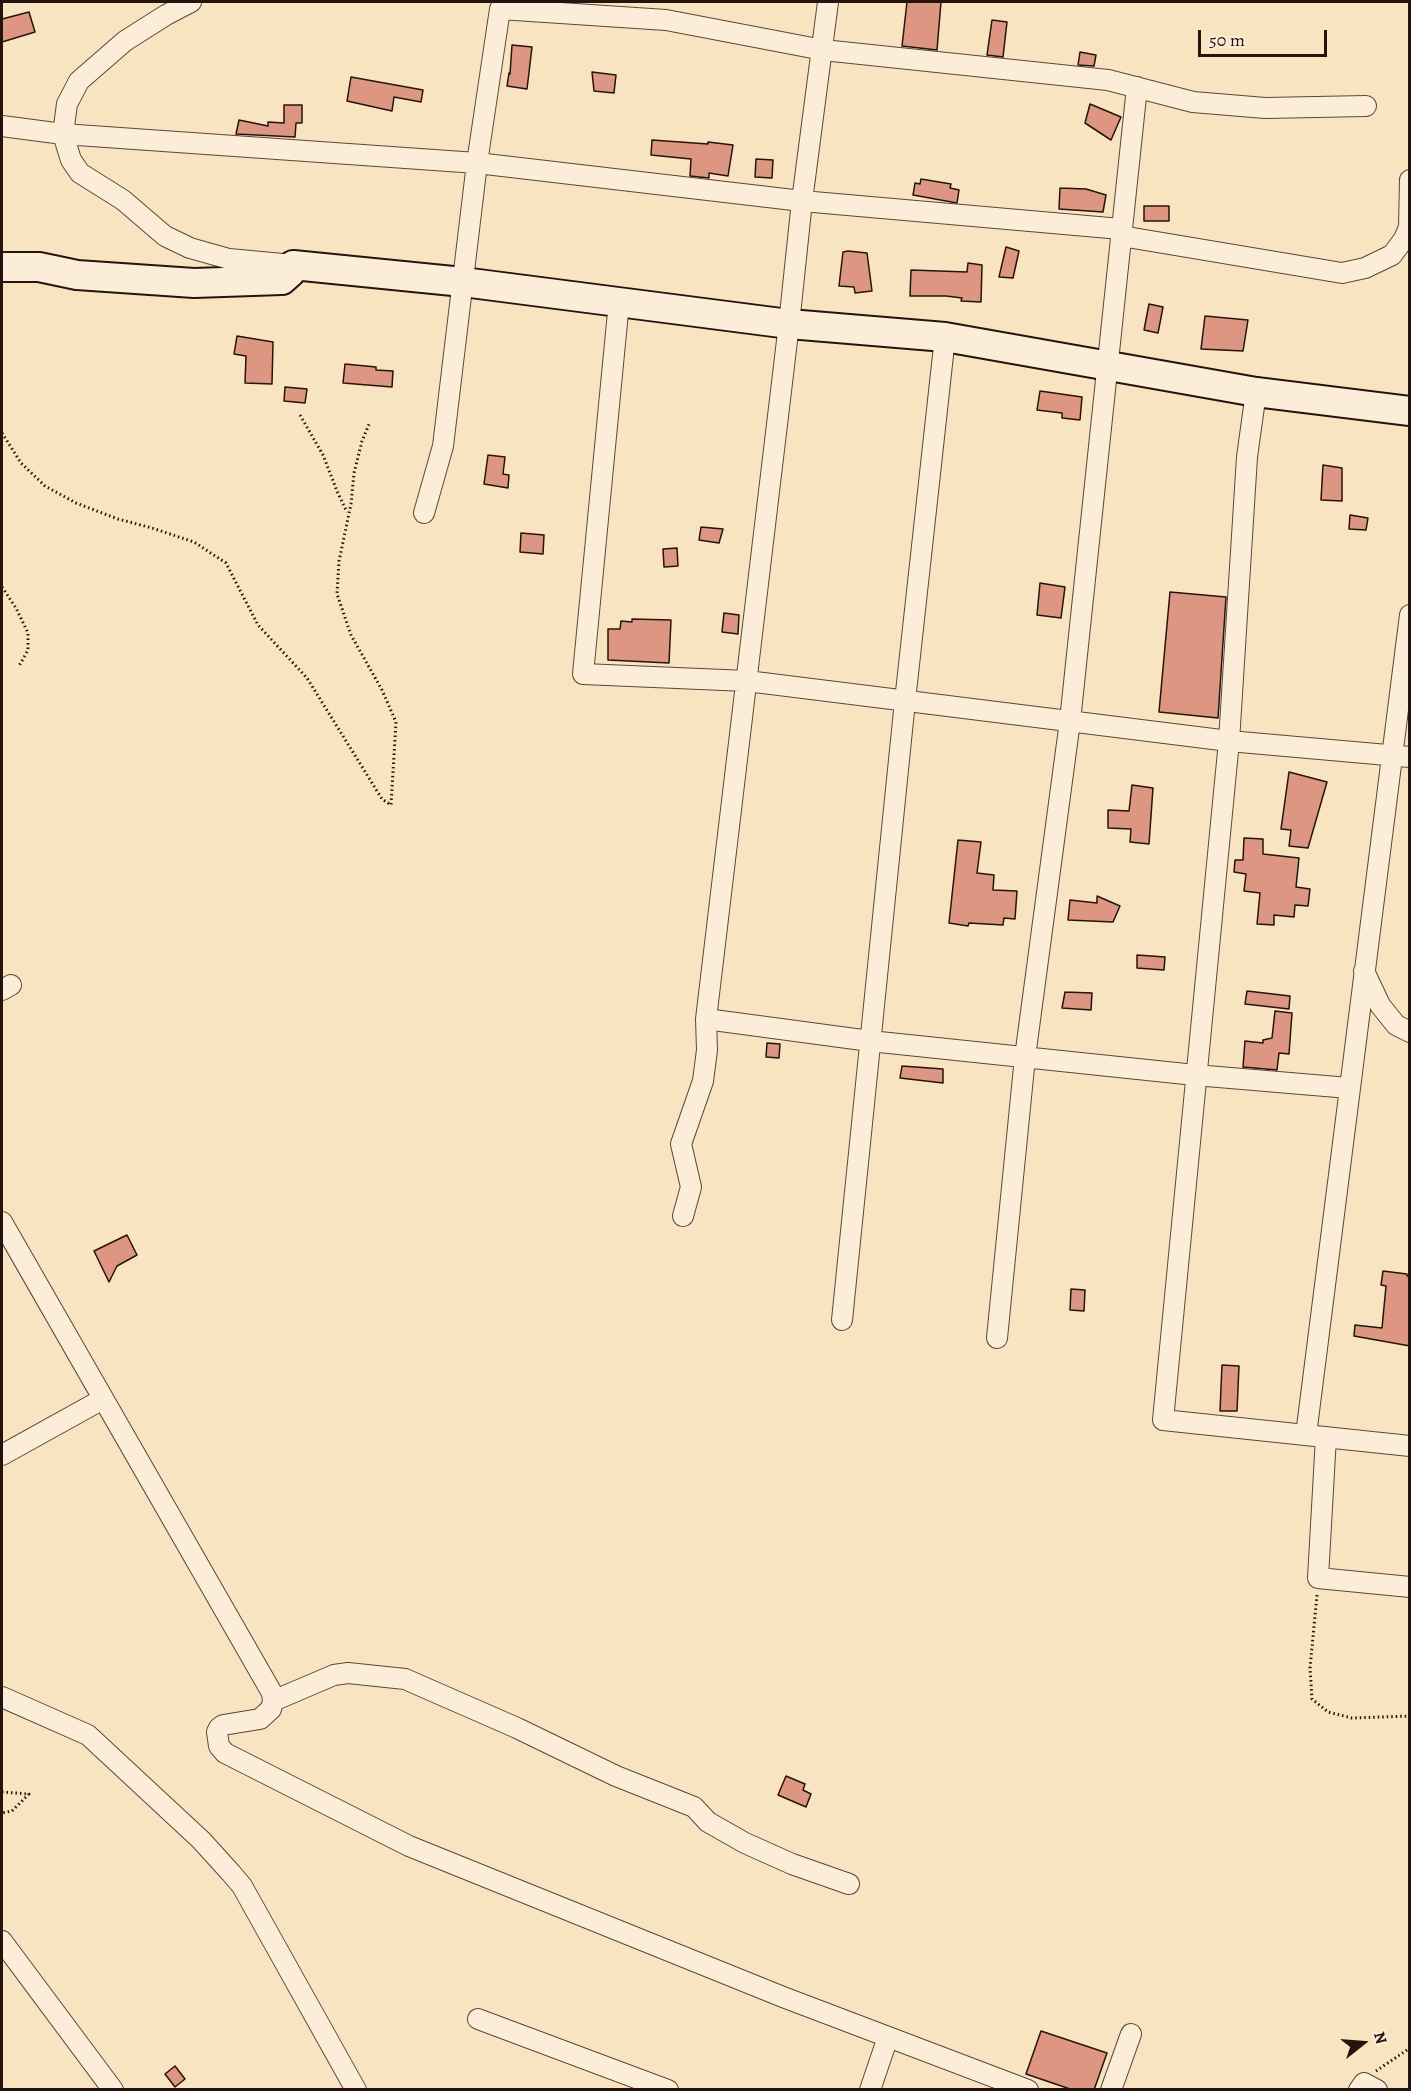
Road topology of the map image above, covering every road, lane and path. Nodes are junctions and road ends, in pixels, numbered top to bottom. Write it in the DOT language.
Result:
graph roads {
  1 [pos="191,2"];
  2 [pos="828,2"];
  3 [pos="823,50"];
  4 [pos="1137,87"];
  5 [pos="1366,106"];
  6 [pos="2,126"];
  7 [pos="63,134"];
  8 [pos="477,164"];
  9 [pos="1410,180"];
  10 [pos="802,201"];
  11 [pos="1121,233"];
  12 [pos="292,265"];
  13 [pos="2,267"];
  14 [pos="463,282"];
  15 [pos="619,302"];
  16 [pos="789,324"];
  17 [pos="945,337"];
  18 [pos="1108,365"];
  19 [pos="1256,392"];
  20 [pos="1410,411"];
  21 [pos="300,415"];
  22 [pos="370,422"];
  23 [pos="2,433"];
  24 [pos="424,513"];
  25 [pos="348,514"];
  26 [pos="2,587"];
  27 [pos="1410,615"];
  28 [pos="20,666"];
  29 [pos="747,681"];
  30 [pos="905,701"];
  31 [pos="1070,721"];
  32 [pos="1229,741"];
  33 [pos="1401,756"];
  34 [pos="1364,971"];
  35 [pos="706,1019"];
  36 [pos="1410,1032"];
  37 [pos="870,1041"];
  38 [pos="1025,1057"];
  39 [pos="1195,1075"];
  40 [pos="1349,1088"];
  41 [pos="683,1216"];
  42 [pos="2,1222"];
  43 [pos="842,1320"];
  44 [pos="997,1338"];
  45 [pos="103,1399"];
  46 [pos="1306,1435"];
  47 [pos="1326,1437"];
  48 [pos="1410,1446"];
  49 [pos="2,1455"];
  50 [pos="1318,1578"];
  51 [pos="1410,1587"];
  52 [pos="2,1697"];
  53 [pos="273,1701"];
  54 [pos="1410,1716"];
  55 [pos="2,1792"];
  56 [pos="2,1813"];
  57 [pos="849,1884"];
  58 [pos="2,1941"];
  59 [pos="478,2019"];
  60 [pos="1131,2034"];
  61 [pos="888,2037"];
  62 [pos="1410,2048"];
  63 [pos="1367,2087"];
  64 [pos="113,2090"];
  65 [pos="356,2090"];
  66 [pos="668,2090"];
  67 [pos="870,2090"];
  68 [pos="1028,2090"];
  69 [pos="1111,2090"];
  1 -- 7 [label="street"];
  2 -- 3 [label="street"];
  3 -- 4 [label="street"];
  3 -- 8 [label="street"];
  3 -- 10 [label="street"];
  4 -- 5 [label="street"];
  4 -- 11 [label="street"];
  6 -- 7 [label="street"];
  7 -- 8 [label="street"];
  7 -- 12 [label="street"];
  8 -- 10 [label="street"];
  8 -- 14 [label="street"];
  9 -- 11 [label="street"];
  10 -- 11 [label="street"];
  10 -- 16 [label="street"];
  11 -- 18 [label="street"];
  12 -- 13 [label="street"];
  12 -- 14 [label="street"];
  14 -- 15 [label="street"];
  14 -- 24 [label="street"];
  15 -- 16 [label="street"];
  15 -- 29 [label="street"];
  16 -- 17 [label="street"];
  16 -- 29 [label="street"];
  17 -- 18 [label="street"];
  17 -- 30 [label="street"];
  18 -- 19 [label="street"];
  18 -- 31 [label="street"];
  19 -- 20 [label="street"];
  19 -- 32 [label="street"];
  21 -- 25 [label="path"];
  22 -- 25 [label="path"];
  23 -- 25 [label="path"];
  26 -- 28 [label="path"];
  27 -- 33 [label="street"];
  29 -- 30 [label="street"];
  29 -- 35 [label="street"];
  30 -- 31 [label="street"];
  30 -- 37 [label="street"];
  31 -- 32 [label="street"];
  31 -- 38 [label="street"];
  32 -- 33 [label="street"];
  32 -- 39 [label="street"];
  33 -- 34 [label="street"];
  34 -- 36 [label="street"];
  34 -- 40 [label="street"];
  35 -- 37 [label="street"];
  35 -- 41 [label="street"];
  37 -- 38 [label="street"];
  37 -- 43 [label="street"];
  38 -- 39 [label="street"];
  38 -- 44 [label="street"];
  39 -- 40 [label="street"];
  39 -- 46 [label="street"];
  40 -- 46 [label="street"];
  42 -- 45 [label="street"];
  45 -- 49 [label="street"];
  45 -- 53 [label="street"];
  46 -- 47 [label="street"];
  47 -- 48 [label="street"];
  47 -- 50 [label="street"];
  50 -- 51 [label="street"];
  50 -- 54 [label="path"];
  52 -- 65 [label="street"];
  53 -- 57 [label="street"];
  53 -- 61 [label="street"];
  55 -- 56 [label="path"];
  58 -- 64 [label="street"];
  59 -- 66 [label="street"];
  60 -- 69 [label="street"];
  61 -- 67 [label="street"];
  61 -- 68 [label="street"];
  62 -- 63 [label="path"];
}
